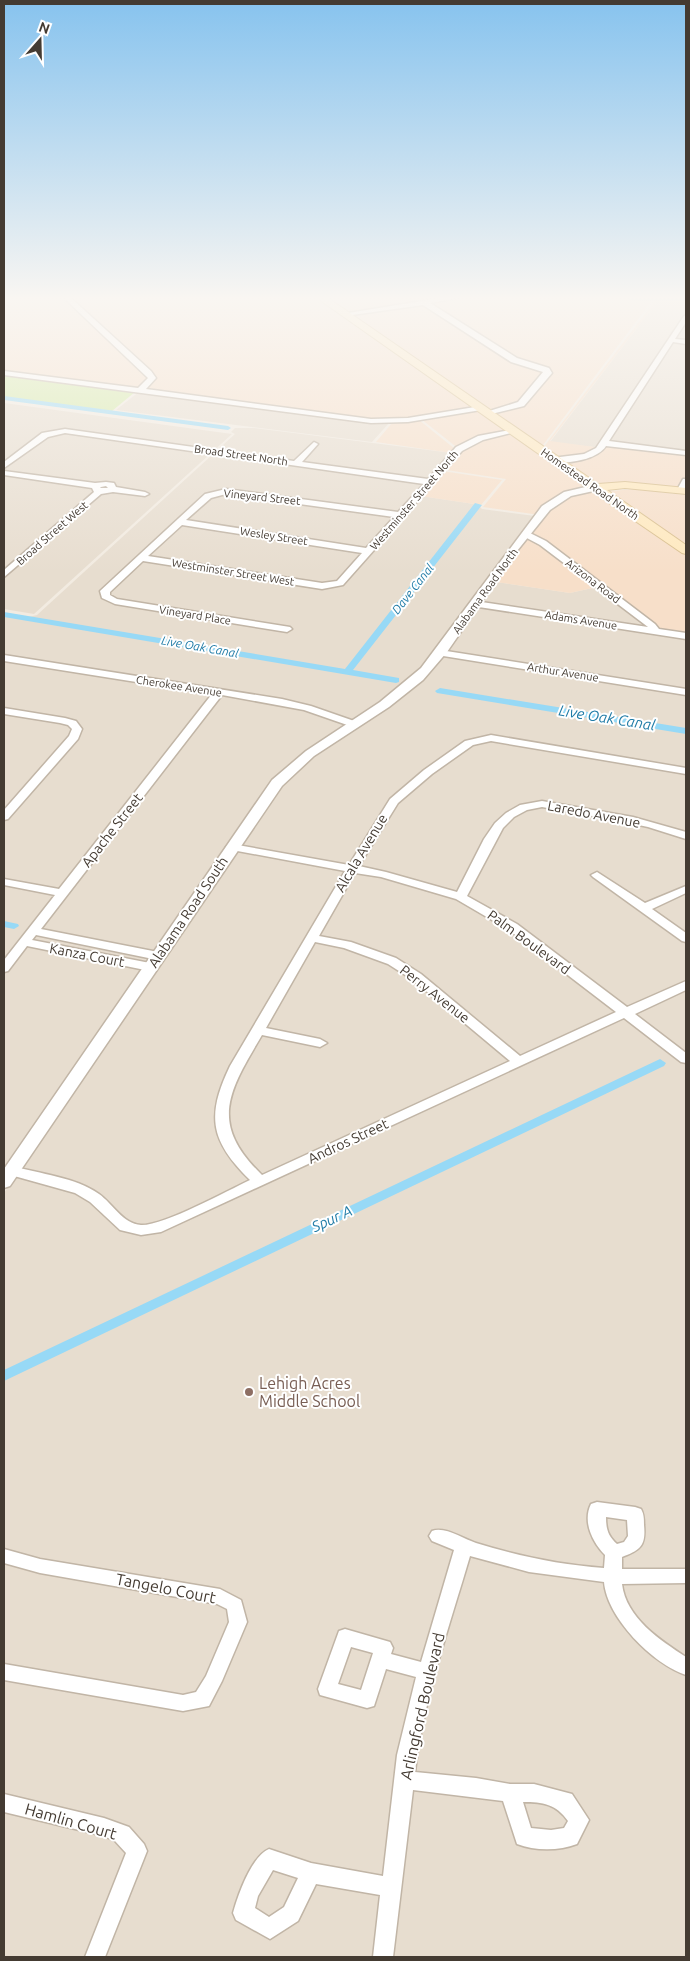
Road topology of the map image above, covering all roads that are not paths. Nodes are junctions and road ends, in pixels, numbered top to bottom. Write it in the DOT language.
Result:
graph roads {
  1 [pos="129,390"];
  2 [pos="454,390"];
  3 [pos="534,390"];
  4 [pos="638,390"];
  5 [pos="140,391"];
  6 [pos="484,410"];
  7 [pos="515,432"];
  8 [pos="604,443"];
  9 [pos="314,444"];
  10 [pos="686,453"];
  11 [pos="555,460"];
  12 [pos="296,463"];
  13 [pos="4,466"];
  14 [pos="4,473"];
  15 [pos="430,482"];
  16 [pos="98,489"];
  17 [pos="685,489"];
  18 [pos="597,490"];
  19 [pos="145,494"];
  20 [pos="401,515"];
  21 [pos="180,522"];
  22 [pos="526,534"];
  23 [pos="686,550"];
  24 [pos="369,551"];
  25 [pos="141,558"];
  26 [pos="4,574"];
  27 [pos="325,586"];
  28 [pos="105,596"];
  29 [pos="475,604"];
  30 [pos="287,629"];
  31 [pos="656,631"];
  32 [pos="686,636"];
  33 [pos="440,653"];
  34 [pos="4,658"];
  35 [pos="413,682"];
  36 [pos="219,692"];
  37 [pos="686,692"];
  38 [pos="4,711"];
  39 [pos="353,724"];
  40 [pos="686,772"];
  41 [pos="4,817"];
  42 [pos="686,836"];
  43 [pos="232,847"];
  44 [pos="352,869"];
  45 [pos="597,876"];
  46 [pos="4,882"];
  47 [pos="686,889"];
  48 [pos="62,893"];
  49 [pos="460,897"];
  50 [pos="644,908"];
  51 [pos="32,932"];
  52 [pos="312,938"];
  53 [pos="686,938"];
  54 [pos="24,942"];
  55 [pos="154,961"];
  56 [pos="4,968"];
  57 [pos="686,985"];
  58 [pos="625,1013"];
  59 [pos="258,1030"];
  60 [pos="320,1043"];
  61 [pos="686,1059"];
  62 [pos="519,1062"];
  63 [pos="8,1176"];
  64 [pos="260,1181"];
  65 [pos="438,1536"];
  66 [pos="464,1547"];
  67 [pos="614,1553"];
  68 [pos="4,1556"];
  69 [pos="686,1576"];
  70 [pos="613,1577"];
  71 [pos="381,1659"];
  72 [pos="686,1667"];
  73 [pos="4,1672"];
  74 [pos="427,1672"];
  75 [pos="404,1780"];
  76 [pos="510,1793"];
  77 [pos="4,1803"];
  78 [pos="311,1873"];
  79 [pos="391,1887"];
  80 [pos="95,1957"];
  81 [pos="384,1957"];
  1 -- 5 [label="street"];
  2 -- 6 [label="main road, Homestead Road North"];
  3 -- 6 [label="street"];
  4 -- 8 [label="street"];
  5 -- 6 [label="street"];
  6 -- 7 [label="main road, Homestead Road North"];
  7 -- 11 [label="main road, Homestead Road North"];
  7 -- 15 [label="street, Westminster Street North"];
  8 -- 10 [label="street"];
  8 -- 11 [label="street"];
  9 -- 12 [label="street"];
  11 -- 18 [label="main road, Homestead Road North"];
  12 -- 13 [label="street, Broad Street North"];
  12 -- 15 [label="street, Broad Street North"];
  14 -- 16 [label="street"];
  15 -- 20 [label="street, Westminster Street North"];
  16 -- 19 [label="street"];
  16 -- 26 [label="street, Broad Street West"];
  17 -- 18 [label="main road"];
  18 -- 22 [label="street, Alabama Road North"];
  18 -- 23 [label="main road, Homestead Road North"];
  20 -- 21 [label="street, Vineyard Street"];
  20 -- 24 [label="street, Westminster Street North"];
  21 -- 24 [label="street, Wesley Street"];
  21 -- 25 [label="street, Vineyard Street"];
  22 -- 29 [label="street, Alabama Road North"];
  22 -- 31 [label="street, Arizona Road"];
  24 -- 27 [label="street, Westminster Street North"];
  25 -- 27 [label="street, Westminster Street West"];
  25 -- 28 [label="street, Vineyard Street"];
  28 -- 30 [label="street, Vineyard Place"];
  29 -- 31 [label="street, Adams Avenue"];
  29 -- 33 [label="street, Alabama Road North"];
  31 -- 32 [label="street, Adams Avenue"];
  33 -- 35 [label="street, Alabama Road North"];
  33 -- 37 [label="street, Arthur Avenue"];
  34 -- 36 [label="street, Cherokee Avenue"];
  35 -- 39 [label="street, Alabama Road South"];
  36 -- 39 [label="street, Cherokee Avenue"];
  36 -- 48 [label="street, Apache Street"];
  38 -- 41 [label="street"];
  39 -- 43 [label="street, Alabama Road South"];
  40 -- 44 [label="street, Alcala Avenue"];
  42 -- 49 [label="street, Laredo Avenue"];
  43 -- 44 [label="street, Palm Boulevard"];
  43 -- 55 [label="street, Alabama Road South"];
  44 -- 49 [label="street, Palm Boulevard"];
  44 -- 52 [label="street, Alcala Avenue"];
  45 -- 50 [label="street"];
  46 -- 48 [label="street"];
  47 -- 50 [label="street"];
  48 -- 51 [label="street, Apache Street"];
  49 -- 58 [label="street, Palm Boulevard"];
  50 -- 53 [label="street"];
  51 -- 54 [label="street, Apache Street"];
  51 -- 55 [label="street, Kanza Court"];
  52 -- 59 [label="street, Alcala Avenue"];
  52 -- 62 [label="street, Perry Avenue"];
  54 -- 55 [label="street, Kanza Court"];
  54 -- 56 [label="street, Apache Street"];
  55 -- 63 [label="street, Alabama Road South"];
  57 -- 58 [label="street, Andros Street"];
  58 -- 61 [label="street, Palm Boulevard"];
  58 -- 62 [label="street, Andros Street"];
  59 -- 60 [label="street"];
  59 -- 64 [label="street, Alcala Avenue"];
  62 -- 64 [label="street, Andros Street"];
  63 -- 64 [label="street, Andros Street"];
  65 -- 66 [label="street"];
  66 -- 70 [label="street"];
  66 -- 74 [label="street, Arlingford Boulevard"];
  67 -- 70 [label="street"];
  68 -- 73 [label="street, Tangelo Court"];
  69 -- 70 [label="street"];
  70 -- 72 [label="street"];
  71 -- 74 [label="street"];
  74 -- 75 [label="street, Arlingford Boulevard"];
  75 -- 76 [label="street"];
  75 -- 79 [label="street, Arlingford Boulevard"];
  77 -- 80 [label="street, Hamlin Court"];
  78 -- 79 [label="street"];
  79 -- 81 [label="street, Arlingford Boulevard"];
}
